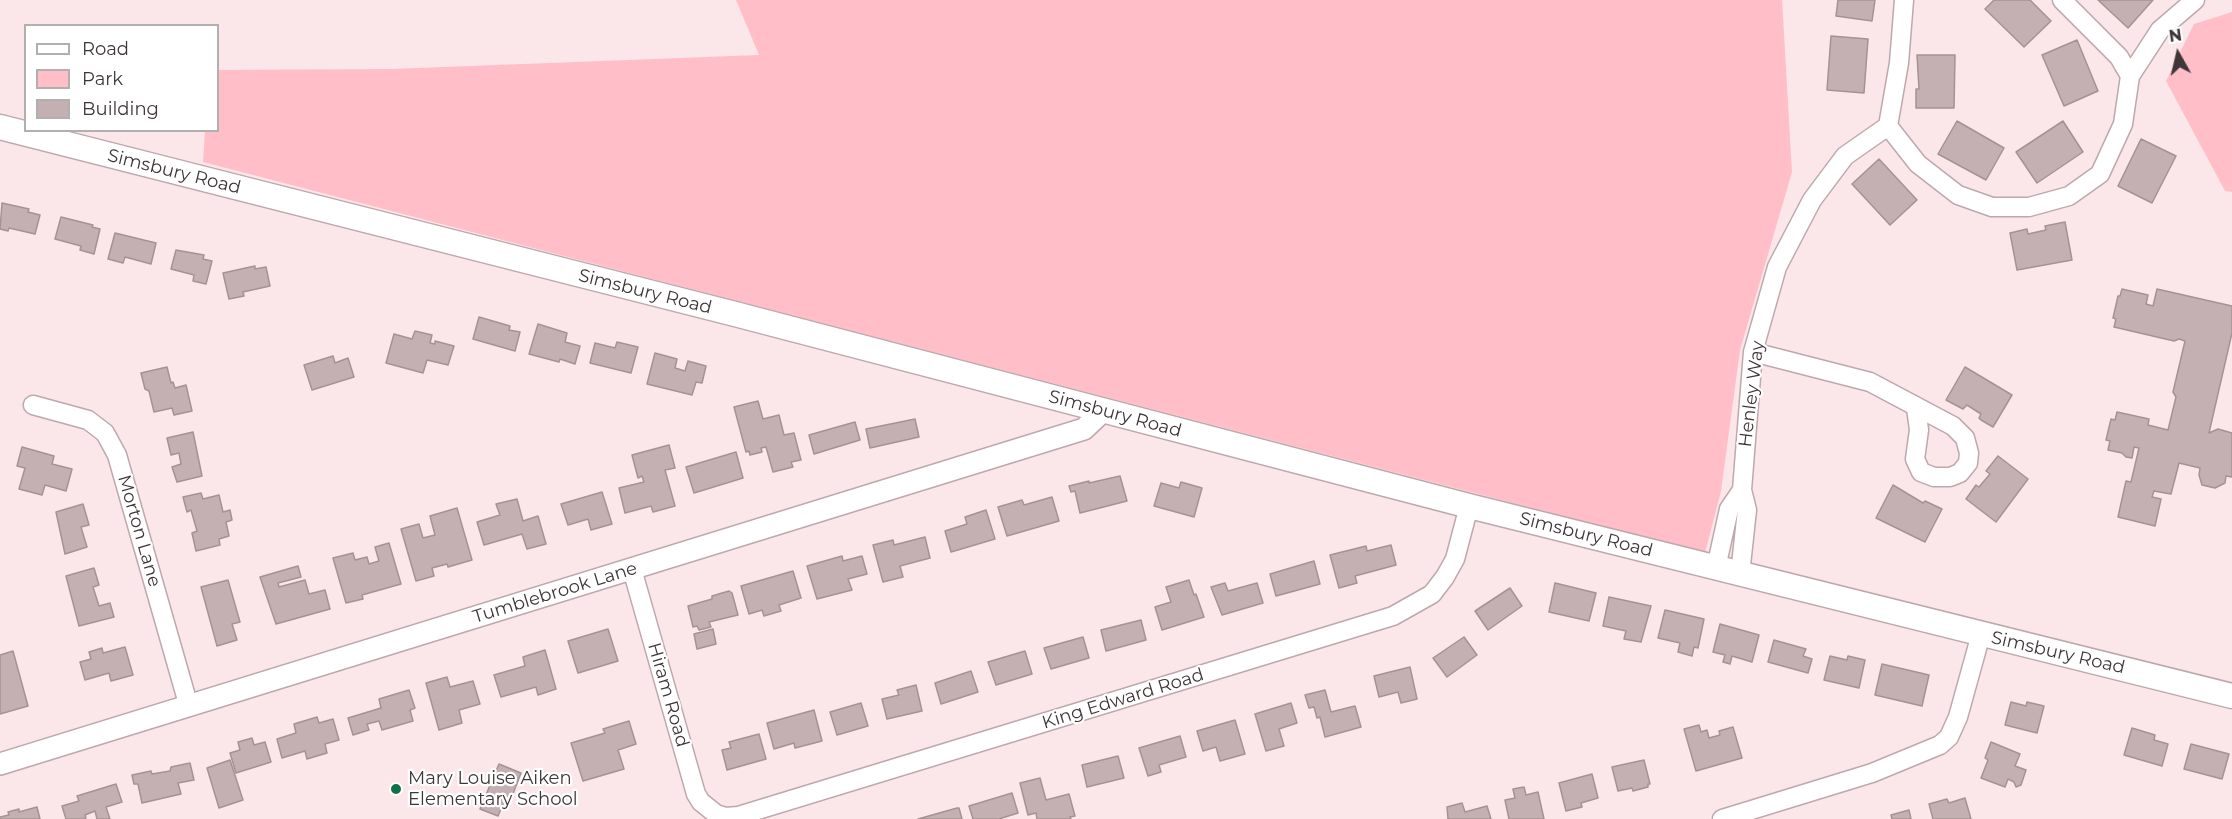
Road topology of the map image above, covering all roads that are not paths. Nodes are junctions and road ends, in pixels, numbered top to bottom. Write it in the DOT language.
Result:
graph roads {
  1 [pos="1904,0"];
  2 [pos="2062,0"];
  3 [pos="2195,0"];
  4 [pos="2130,76"];
  5 [pos="1888,126"];
  6 [pos="0,127"];
  7 [pos="1753,352"];
  8 [pos="33,405"];
  9 [pos="1916,408"];
  10 [pos="1103,411"];
  11 [pos="1742,490"];
  12 [pos="1469,506"];
  13 [pos="1716,568"];
  14 [pos="632,569"];
  15 [pos="1740,574"];
  16 [pos="1981,634"];
  17 [pos="2232,696"];
  18 [pos="189,707"];
  19 [pos="0,764"];
  20 [pos="716,814"];
  21 [pos="1722,819"];
  1 -- 5 [label="street"];
  2 -- 4 [label="street"];
  3 -- 4 [label="street"];
  4 -- 5 [label="street"];
  5 -- 7 [label="street, Henley Way"];
  6 -- 10 [label="main road, Simsbury Road"];
  7 -- 9 [label="street"];
  7 -- 11 [label="street, Henley Way"];
  8 -- 18 [label="street, Morton Lane"];
  10 -- 12 [label="main road, Simsbury Road"];
  10 -- 14 [label="street, Tumblebrook Lane"];
  11 -- 13 [label="street, Henley Way"];
  11 -- 15 [label="street, Henley Way"];
  12 -- 13 [label="main road, Simsbury Road"];
  12 -- 20 [label="street, King Edward Road"];
  13 -- 15 [label="main road, Simsbury Road"];
  14 -- 18 [label="street, Tumblebrook Lane"];
  14 -- 20 [label="street, Hiram Road"];
  15 -- 16 [label="main road, Simsbury Road"];
  16 -- 17 [label="main road, Simsbury Road"];
  16 -- 21 [label="street"];
  18 -- 19 [label="street, Tumblebrook Lane"];
}
